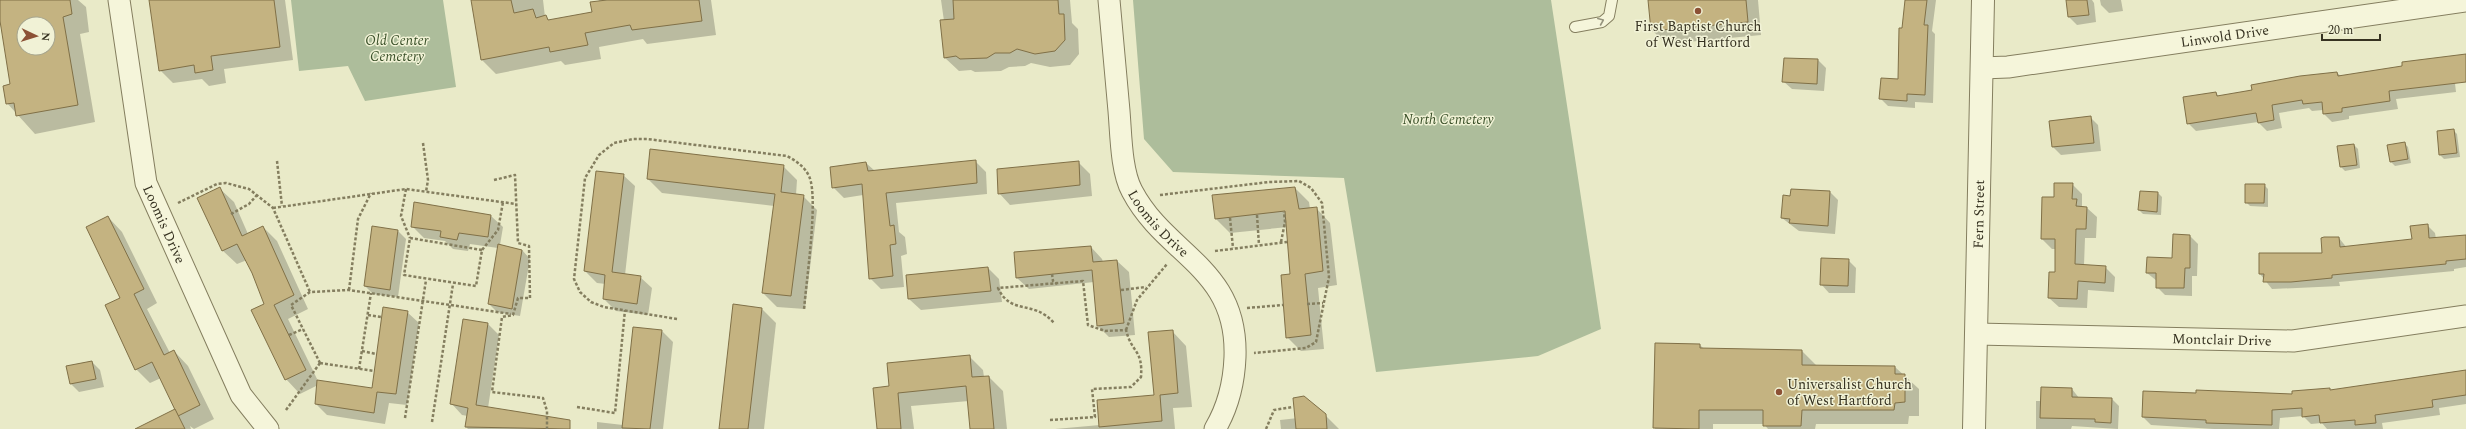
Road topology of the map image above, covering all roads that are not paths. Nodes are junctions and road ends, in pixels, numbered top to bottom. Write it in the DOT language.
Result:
graph roads {
  1 [pos="118,0"];
  2 [pos="1109,0"];
  3 [pos="1612,0"];
  4 [pos="1983,0"];
  5 [pos="2466,1"];
  6 [pos="1576,27"];
  7 [pos="1982,68"];
  8 [pos="2466,316"];
  9 [pos="1976,334"];
  10 [pos="268,429"];
  11 [pos="1215,429"];
  12 [pos="1974,429"];
  1 -- 10 [label="street, Loomis Drive"];
  2 -- 11 [label="street, Loomis Drive"];
  6 -- 3 [label="lane, one-way"];
  4 -- 7 [label="street, Fern Street"];
  5 -- 7 [label="street, Linwold Drive"];
  7 -- 9 [label="street, Fern Street"];
  8 -- 9 [label="street, Montclair Drive"];
  9 -- 12 [label="street, Fern Street"];
}
